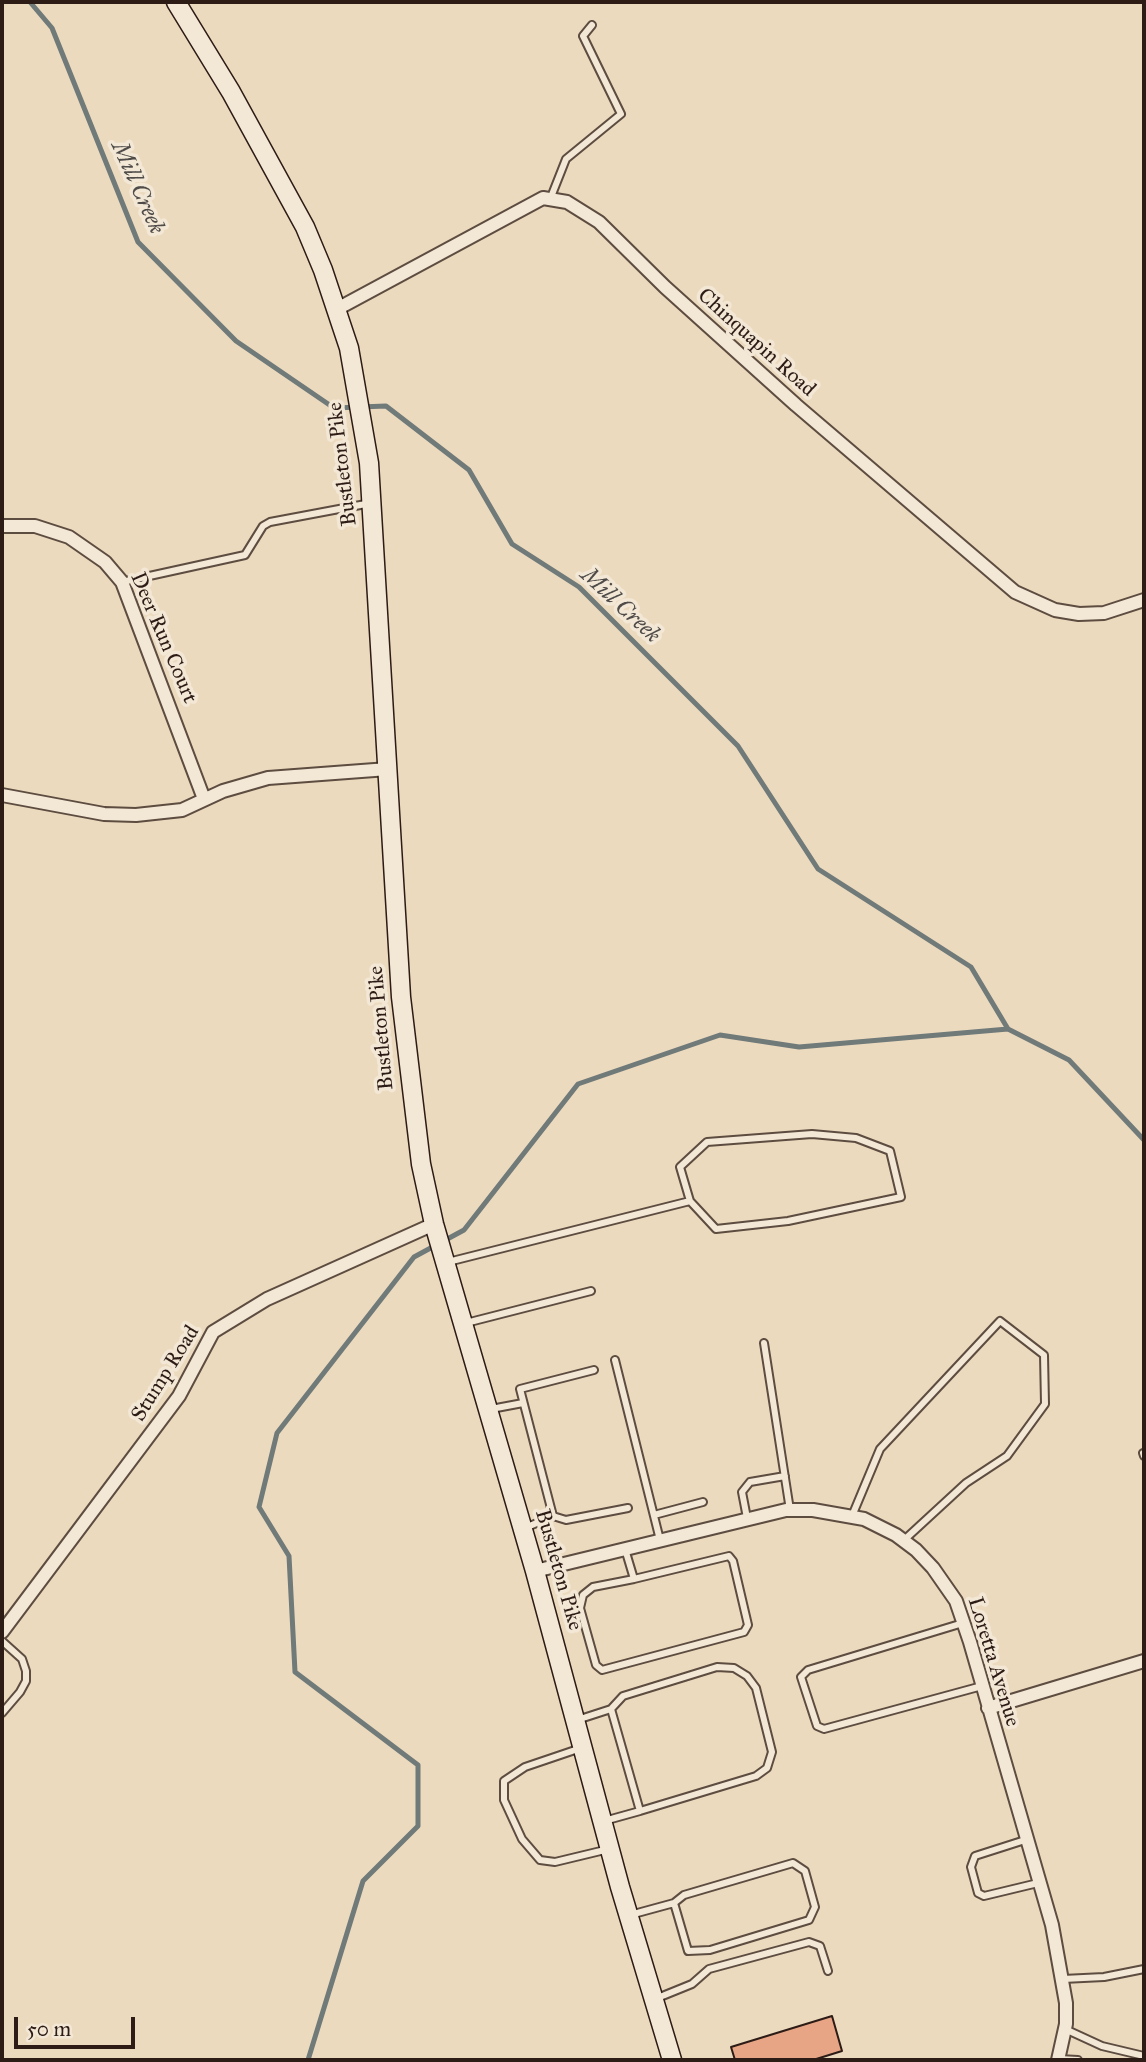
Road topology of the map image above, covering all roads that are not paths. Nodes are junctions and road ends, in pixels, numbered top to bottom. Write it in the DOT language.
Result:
graph roads {
  1 [pos="176,2"];
  2 [pos="592,25"];
  3 [pos="551,197"];
  4 [pos="337,309"];
  5 [pos="372,503"];
  6 [pos="2,526"];
  7 [pos="122,582"];
  8 [pos="1144,600"];
  9 [pos="388,769"];
  10 [pos="2,795"];
  11 [pos="204,799"];
  12 [pos="690,1201"];
  13 [pos="440,1242"];
  14 [pos="591,1291"];
  15 [pos="464,1324"];
  16 [pos="764,1343"];
  17 [pos="615,1360"];
  18 [pos="594,1370"];
  19 [pos="523,1403"];
  20 [pos="489,1410"];
  21 [pos="785,1476"];
  22 [pos="703,1502"];
  23 [pos="628,1508"];
  24 [pos="790,1510"];
  25 [pos="654,1515"];
  26 [pos="553,1516"];
  27 [pos="852,1516"];
  28 [pos="747,1518"];
  29 [pos="523,1529"];
  30 [pos="660,1540"];
  31 [pos="903,1541"];
  32 [pos="625,1549"];
  33 [pos="535,1571"];
  34 [pos="634,1579"];
  35 [pos="964,1623"];
  36 [pos="2,1632"];
  37 [pos="2,1641"];
  38 [pos="1144,1661"];
  39 [pos="982,1686"];
  40 [pos="988,1708"];
  41 [pos="611,1709"];
  42 [pos="2,1713"];
  43 [pos="575,1721"];
  44 [pos="583,1748"];
  45 [pos="640,1811"];
  46 [pos="602,1822"];
  47 [pos="1025,1840"];
  48 [pos="610,1849"];
  49 [pos="1038,1883"];
  50 [pos="674,1903"];
  51 [pos="628,1916"];
  52 [pos="1144,1969"];
  53 [pos="828,1972"];
  54 [pos="1063,1979"];
  55 [pos="653,1999"];
  56 [pos="1065,2029"];
  57 [pos="1144,2056"];
  58 [pos="672,2060"];
  59 [pos="1058,2060"];
  60 [pos="1078,2060"];
  1 -- 4 [label="main road, Bustleton Pike"];
  2 -- 3 [label="lane"];
  3 -- 4 [label="street"];
  3 -- 8 [label="street, Chinquapin Road"];
  4 -- 5 [label="main road, Bustleton Pike"];
  5 -- 7 [label="lane"];
  5 -- 9 [label="main road, Bustleton Pike"];
  6 -- 7 [label="street, Deer Run Court"];
  7 -- 11 [label="street, Deer Run Court"];
  9 -- 11 [label="street"];
  9 -- 13 [label="main road, Bustleton Pike"];
  10 -- 11 [label="street"];
  12 -- 12 [label="lane"];
  12 -- 13 [label="lane"];
  13 -- 15 [label="main road, Bustleton Pike"];
  13 -- 36 [label="street, Stump Road"];
  14 -- 15 [label="lane"];
  15 -- 20 [label="main road, Bustleton Pike"];
  16 -- 21 [label="lane"];
  17 -- 25 [label="lane"];
  18 -- 19 [label="lane"];
  19 -- 20 [label="lane"];
  19 -- 26 [label="lane"];
  20 -- 29 [label="main road, Bustleton Pike"];
  21 -- 24 [label="lane"];
  21 -- 28 [label="lane"];
  22 -- 25 [label="lane"];
  23 -- 26 [label="lane"];
  24 -- 27 [label="street, Loretta Avenue"];
  24 -- 28 [label="street, Loretta Avenue"];
  25 -- 30 [label="lane"];
  26 -- 29 [label="lane"];
  27 -- 31 [label="street, Loretta Avenue"];
  27 -- 31 [label="lane"];
  28 -- 30 [label="street, Loretta Avenue"];
  29 -- 33 [label="main road, Bustleton Pike"];
  30 -- 32 [label="street, Loretta Avenue"];
  31 -- 35 [label="street, Loretta Avenue"];
  32 -- 33 [label="street, Loretta Avenue"];
  32 -- 34 [label="lane"];
  33 -- 43 [label="main road, Bustleton Pike"];
  34 -- 34 [label="lane"];
  35 -- 39 [label="street, Loretta Avenue"];
  35 -- 39 [label="lane"];
  37 -- 42 [label="lane"];
  38 -- 40 [label="street"];
  39 -- 40 [label="street, Loretta Avenue"];
  40 -- 47 [label="street, Loretta Avenue"];
  41 -- 43 [label="lane"];
  41 -- 45 [label="lane"];
  41 -- 45 [label="lane"];
  43 -- 44 [label="main road, Bustleton Pike"];
  44 -- 46 [label="main road, Bustleton Pike"];
  44 -- 48 [label="lane"];
  45 -- 46 [label="lane"];
  46 -- 48 [label="main road, Bustleton Pike"];
  47 -- 49 [label="street, Loretta Avenue"];
  47 -- 49 [label="lane"];
  48 -- 51 [label="main road, Bustleton Pike"];
  49 -- 54 [label="street, Loretta Avenue"];
  50 -- 50 [label="lane"];
  50 -- 51 [label="lane"];
  51 -- 55 [label="main road, Bustleton Pike"];
  52 -- 54 [label="lane"];
  53 -- 55 [label="lane"];
  54 -- 56 [label="street, Loretta Avenue"];
  55 -- 58 [label="main road, Bustleton Pike"];
  56 -- 57 [label="lane"];
  56 -- 59 [label="street, Loretta Avenue"];
  59 -- 60 [label="lane"];
}
